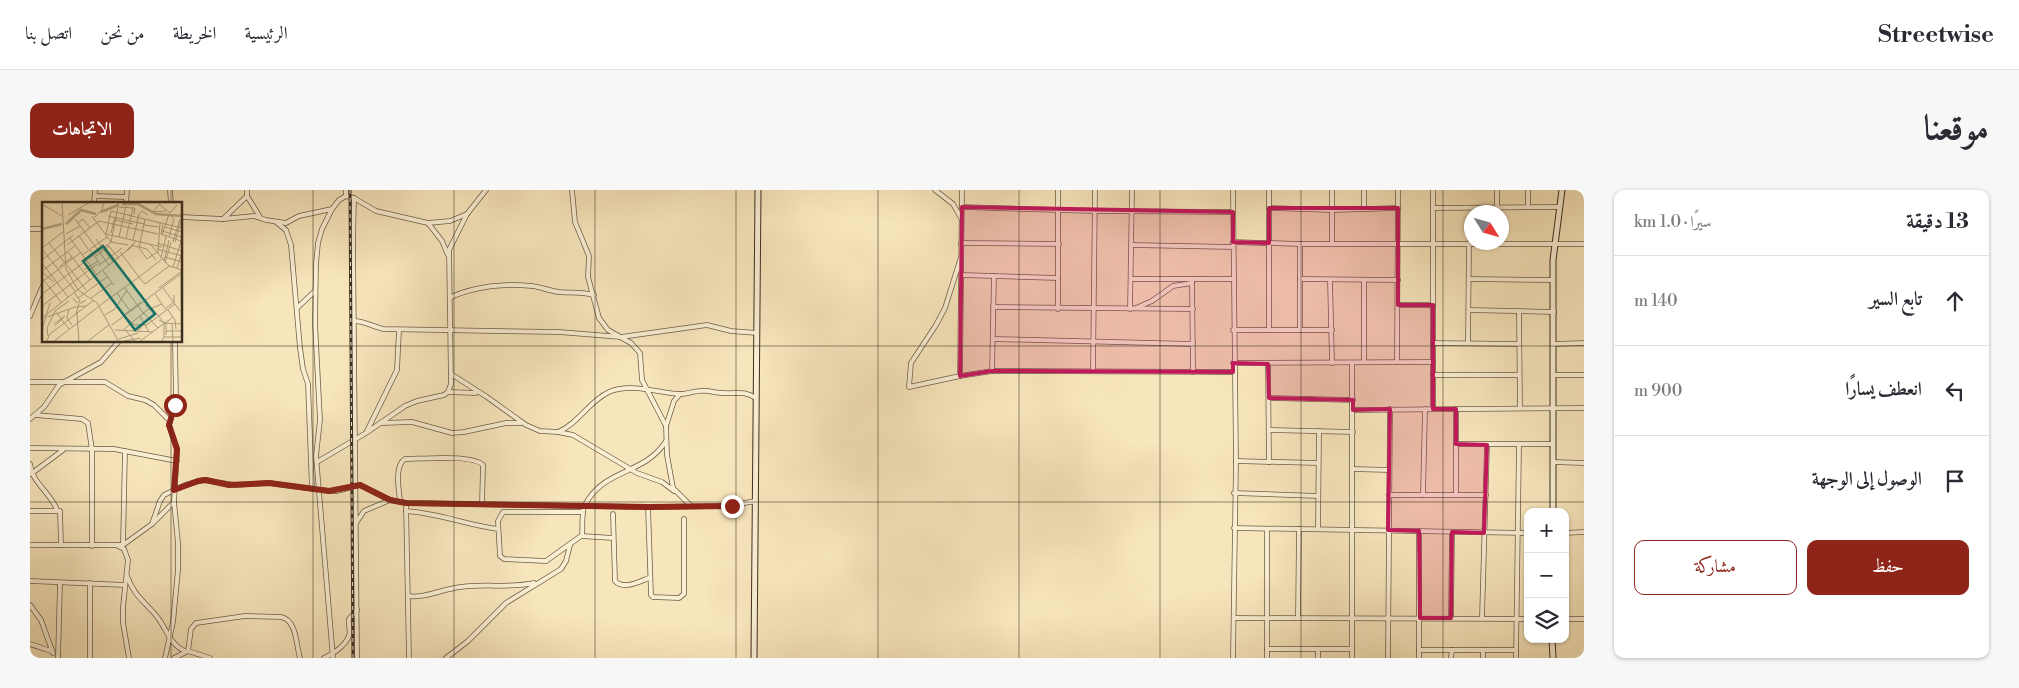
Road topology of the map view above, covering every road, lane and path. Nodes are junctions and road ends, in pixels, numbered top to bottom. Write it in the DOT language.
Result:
graph roads {
  1 [pos="95,190"];
  2 [pos="127,190"];
  3 [pos="247,190"];
  4 [pos="346,190"];
  5 [pos="486,190"];
  6 [pos="572,190"];
  7 [pos="758,190"];
  8 [pos="935,190"];
  9 [pos="962,190"];
  10 [pos="1058,190"];
  11 [pos="1094,190"];
  12 [pos="1132,190"];
  13 [pos="1233,190"];
  14 [pos="1269,190"];
  15 [pos="1332,190"];
  16 [pos="1364,190"];
  17 [pos="1398,190"];
  18 [pos="1434,190"];
  19 [pos="1497,190"];
  20 [pos="1528,190"];
  21 [pos="1562,190"];
  22 [pos="95,196"];
  23 [pos="247,196"];
  24 [pos="346,196"];
  25 [pos="126,197"];
  26 [pos="354,198"];
  27 [pos="94,202"];
  28 [pos="126,202"];
  29 [pos="1497,205"];
  30 [pos="962,207"];
  31 [pos="1528,207"];
  32 [pos="1270,208"];
  33 [pos="1364,208"];
  34 [pos="1398,208"];
  35 [pos="1434,208"];
  36 [pos="1560,208"];
  37 [pos="332,209"];
  38 [pos="1464,209"];
  39 [pos="1509,209"];
  40 [pos="1058,210"];
  41 [pos="1332,210"];
  42 [pos="1094,211"];
  43 [pos="1132,211"];
  44 [pos="1233,212"];
  45 [pos="467,214"];
  46 [pos="182,217"];
  47 [pos="260,217"];
  48 [pos="223,218"];
  49 [pos="962,220"];
  50 [pos="276,222"];
  51 [pos="428,223"];
  52 [pos="961,243"];
  53 [pos="1269,243"];
  54 [pos="1332,243"];
  55 [pos="1398,243"];
  56 [pos="1464,243"];
  57 [pos="1509,243"];
  58 [pos="1059,244"];
  59 [pos="1300,244"];
  60 [pos="1434,244"];
  61 [pos="1555,244"];
  62 [pos="1584,244"];
  63 [pos="1132,245"];
  64 [pos="1233,245"];
  65 [pos="1469,250"];
  66 [pos="961,257"];
  67 [pos="449,258"];
  68 [pos="962,275"];
  69 [pos="994,276"];
  70 [pos="1058,278"];
  71 [pos="1131,279"];
  72 [pos="1233,279"];
  73 [pos="1300,279"];
  74 [pos="1469,279"];
  75 [pos="1330,280"];
  76 [pos="1364,280"];
  77 [pos="1398,280"];
  78 [pos="1553,280"];
  79 [pos="1192,281"];
  80 [pos="42,288"];
  81 [pos="316,291"];
  82 [pos="594,295"];
  83 [pos="451,297"];
  84 [pos="1398,305"];
  85 [pos="1433,305"];
  86 [pos="993,306"];
  87 [pos="296,308"];
  88 [pos="1058,309"];
  89 [pos="1093,309"];
  90 [pos="1132,309"];
  91 [pos="1193,309"];
  92 [pos="1469,310"];
  93 [pos="1519,312"];
  94 [pos="1554,312"];
  95 [pos="30,316"];
  96 [pos="354,321"];
  97 [pos="399,330"];
  98 [pos="450,330"];
  99 [pos="1233,330"];
  100 [pos="1269,330"];
  101 [pos="1300,330"];
  102 [pos="1332,330"];
  103 [pos="757,333"];
  104 [pos="621,337"];
  105 [pos="993,339"];
  106 [pos="1093,340"];
  107 [pos="118,342"];
  108 [pos="175,342"];
  109 [pos="1468,342"];
  110 [pos="1433,343"];
  111 [pos="1584,343"];
  112 [pos="1193,344"];
  113 [pos="1518,344"];
  114 [pos="1554,344"];
  115 [pos="1364,362"];
  116 [pos="1397,362"];
  117 [pos="1433,362"];
  118 [pos="1234,363"];
  119 [pos="1332,363"];
  120 [pos="1352,363"];
  121 [pos="1268,364"];
  122 [pos="992,371"];
  123 [pos="1093,371"];
  124 [pos="1193,372"];
  125 [pos="1234,372"];
  126 [pos="451,374"];
  127 [pos="1433,375"];
  128 [pos="1518,375"];
  129 [pos="1553,375"];
  130 [pos="1584,375"];
  131 [pos="960,376"];
  132 [pos="30,382"];
  133 [pos="63,382"];
  134 [pos="646,389"];
  135 [pos="448,392"];
  136 [pos="478,393"];
  137 [pos="680,394"];
  138 [pos="756,398"];
  139 [pos="1269,398"];
  140 [pos="1353,400"];
  141 [pos="1520,408"];
  142 [pos="1554,408"];
  143 [pos="1584,408"];
  144 [pos="1390,409"];
  145 [pos="1424,409"];
  146 [pos="1433,409"];
  147 [pos="1456,409"];
  148 [pos="1353,410"];
  149 [pos="36,415"];
  150 [pos="30,419"];
  151 [pos="169,420"];
  152 [pos="380,423"];
  153 [pos="522,423"];
  154 [pos="666,426"];
  155 [pos="1270,430"];
  156 [pos="1319,431"];
  157 [pos="558,432"];
  158 [pos="1353,432"];
  159 [pos="366,433"];
  160 [pos="355,439"];
  161 [pos="666,440"];
  162 [pos="1456,444"];
  163 [pos="1554,444"];
  164 [pos="1487,445"];
  165 [pos="1519,445"];
  166 [pos="30,448"];
  167 [pos="63,450"];
  168 [pos="92,450"];
  169 [pos="125,450"];
  170 [pos="177,461"];
  171 [pos="1236,461"];
  172 [pos="317,462"];
  173 [pos="1269,462"];
  174 [pos="1553,462"];
  175 [pos="1318,463"];
  176 [pos="1584,463"];
  177 [pos="30,464"];
  178 [pos="1353,469"];
  179 [pos="632,470"];
  180 [pos="1390,470"];
  181 [pos="30,475"];
  182 [pos="355,486"];
  183 [pos="312,489"];
  184 [pos="174,490"];
  185 [pos="319,490"];
  186 [pos="675,491"];
  187 [pos="1234,493"];
  188 [pos="1456,494"];
  189 [pos="1389,495"];
  190 [pos="1423,495"];
  191 [pos="1486,495"];
  192 [pos="1318,496"];
  193 [pos="390,500"];
  194 [pos="174,502"];
  195 [pos="400,502"];
  196 [pos="756,502"];
  197 [pos="406,503"];
  198 [pos="482,504"];
  199 [pos="584,506"];
  200 [pos="691,506"];
  201 [pos="648,507"];
  202 [pos="1553,508"];
  203 [pos="30,510"];
  204 [pos="57,510"];
  205 [pos="406,511"];
  206 [pos="583,512"];
  207 [pos="613,514"];
  208 [pos="684,519"];
  209 [pos="152,524"];
  210 [pos="356,524"];
  211 [pos="1234,528"];
  212 [pos="498,529"];
  213 [pos="1267,529"];
  214 [pos="1299,529"];
  215 [pos="1318,529"];
  216 [pos="1353,530"];
  217 [pos="1388,530"];
  218 [pos="1420,531"];
  219 [pos="1452,532"];
  220 [pos="1584,532"];
  221 [pos="1484,533"];
  222 [pos="1518,533"];
  223 [pos="1524,533"];
  224 [pos="1569,533"];
  225 [pos="582,536"];
  226 [pos="613,538"];
  227 [pos="30,545"];
  228 [pos="61,545"];
  229 [pos="120,545"];
  230 [pos="570,545"];
  231 [pos="92,546"];
  232 [pos="127,576"];
  233 [pos="649,578"];
  234 [pos="30,581"];
  235 [pos="539,582"];
  236 [pos="60,583"];
  237 [pos="90,583"];
  238 [pos="125,585"];
  239 [pos="408,596"];
  240 [pos="30,605"];
  241 [pos="357,610"];
  242 [pos="1298,617"];
  243 [pos="1234,618"];
  244 [pos="1267,618"];
  245 [pos="1352,618"];
  246 [pos="1388,618"];
  247 [pos="1420,618"];
  248 [pos="1451,618"];
  249 [pos="1482,618"];
  250 [pos="1516,618"];
  251 [pos="1524,619"];
  252 [pos="1569,619"];
  253 [pos="1584,619"];
  254 [pos="170,639"];
  255 [pos="1552,643"];
  256 [pos="30,644"];
  257 [pos="1267,649"];
  258 [pos="1318,649"];
  259 [pos="1352,649"];
  260 [pos="1419,650"];
  261 [pos="1452,650"];
  262 [pos="1483,650"];
  263 [pos="1516,650"];
  264 [pos="187,651"];
  265 [pos="53,653"];
  266 [pos="333,656"];
  267 [pos="58,658"];
  268 [pos="90,658"];
  269 [pos="129,658"];
  270 [pos="165,658"];
  271 [pos="174,658"];
  272 [pos="210,658"];
  273 [pos="300,658"];
  274 [pos="324,658"];
  275 [pos="357,658"];
  276 [pos="409,658"];
  277 [pos="446,658"];
  278 [pos="754,658"];
  279 [pos="1233,658"];
  280 [pos="1267,658"];
  281 [pos="1318,658"];
  282 [pos="1352,658"];
  283 [pos="1388,658"];
  284 [pos="1419,658"];
  285 [pos="1452,658"];
  286 [pos="1483,658"];
  287 [pos="1516,658"];
  288 [pos="1553,658"];
  1 -- 22 [label="street"];
  2 -- 25 [label="street"];
  3 -- 23 [label="street"];
  4 -- 24 [label="street"];
  5 -- 45 [label="street"];
  6 -- 82 [label="street"];
  7 -- 103 [label="main road"];
  8 -- 49 [label="street"];
  9 -- 30 [label="street"];
  10 -- 40 [label="street"];
  11 -- 42 [label="street"];
  12 -- 43 [label="street"];
  13 -- 44 [label="street"];
  14 -- 32 [label="street"];
  15 -- 41 [label="street"];
  16 -- 33 [label="street"];
  17 -- 34 [label="street"];
  18 -- 35 [label="street"];
  19 -- 29 [label="street"];
  20 -- 31 [label="street"];
  21 -- 36 [label="main road"];
  22 -- 25 [label="street"];
  22 -- 27 [label="street"];
  23 -- 47 [label="street"];
  23 -- 48 [label="street"];
  24 -- 26 [label="street"];
  24 -- 37 [label="street"];
  25 -- 28 [label="street"];
  26 -- 51 [label="street"];
  26 -- 96 [label="street"];
  30 -- 40 [label="street"];
  30 -- 49 [label="street"];
  31 -- 36 [label="street"];
  31 -- 39 [label="street"];
  32 -- 41 [label="street"];
  32 -- 53 [label="street"];
  33 -- 34 [label="street"];
  33 -- 41 [label="street"];
  34 -- 55 [label="street"];
  35 -- 38 [label="street"];
  35 -- 60 [label="street"];
  36 -- 61 [label="main road"];
  37 -- 50 [label="street"];
  37 -- 81 [label="street"];
  40 -- 42 [label="street"];
  40 -- 58 [label="street"];
  41 -- 54 [label="street"];
  42 -- 43 [label="street"];
  42 -- 89 [label="street"];
  43 -- 44 [label="street"];
  43 -- 63 [label="street"];
  44 -- 64 [label="street"];
  45 -- 51 [label="street"];
  45 -- 67 [label="street"];
  46 -- 48 [label="street"];
  47 -- 48 [label="street"];
  47 -- 50 [label="street"];
  49 -- 52 [label="street"];
  50 -- 87 [label="street"];
  51 -- 67 [label="street"];
  52 -- 58 [label="street"];
  52 -- 66 [label="street"];
  53 -- 59 [label="street"];
  53 -- 64 [label="street"];
  53 -- 100 [label="street"];
  54 -- 55 [label="street"];
  54 -- 59 [label="street"];
  55 -- 60 [label="street"];
  55 -- 77 [label="street"];
  56 -- 60 [label="street"];
  57 -- 61 [label="street"];
  58 -- 70 [label="street"];
  59 -- 73 [label="street"];
  60 -- 85 [label="street"];
  61 -- 62 [label="street"];
  61 -- 78 [label="main road"];
  63 -- 64 [label="street"];
  63 -- 71 [label="street"];
  64 -- 72 [label="street"];
  65 -- 74 [label="street"];
  66 -- 68 [label="street"];
  66 -- 131 [label="street"];
  67 -- 83 [label="street"];
  68 -- 69 [label="street"];
  68 -- 131 [label="street"];
  69 -- 70 [label="street"];
  69 -- 86 [label="street"];
  70 -- 88 [label="street"];
  71 -- 79 [label="street"];
  71 -- 90 [label="street"];
  72 -- 79 [label="street"];
  72 -- 99 [label="street"];
  73 -- 75 [label="street"];
  73 -- 101 [label="street"];
  74 -- 78 [label="street"];
  74 -- 92 [label="street"];
  75 -- 76 [label="street"];
  75 -- 102 [label="street"];
  76 -- 77 [label="street"];
  76 -- 115 [label="street"];
  77 -- 84 [label="street"];
  78 -- 94 [label="main road"];
  79 -- 90 [label="street"];
  79 -- 91 [label="street"];
  80 -- 95 [label="street"];
  81 -- 87 [label="street"];
  81 -- 172 [label="street"];
  82 -- 83 [label="street"];
  82 -- 104 [label="street"];
  83 -- 98 [label="street"];
  84 -- 85 [label="street"];
  84 -- 116 [label="street"];
  85 -- 110 [label="street"];
  86 -- 88 [label="street"];
  86 -- 105 [label="street"];
  87 -- 183 [label="street"];
  88 -- 89 [label="street"];
  89 -- 90 [label="street"];
  89 -- 106 [label="street"];
  90 -- 91 [label="street"];
  91 -- 112 [label="street"];
  92 -- 93 [label="street"];
  92 -- 109 [label="street"];
  93 -- 94 [label="street"];
  93 -- 113 [label="street"];
  94 -- 114 [label="main road"];
  96 -- 97 [label="street"];
  96 -- 160 [label="street"];
  97 -- 98 [label="street"];
  97 -- 159 [label="street"];
  98 -- 104 [label="street"];
  98 -- 126 [label="street"];
  99 -- 100 [label="street"];
  99 -- 118 [label="street"];
  100 -- 101 [label="street"];
  101 -- 102 [label="street"];
  102 -- 119 [label="street"];
  103 -- 104 [label="street"];
  103 -- 138 [label="main road"];
  104 -- 134 [label="street"];
  105 -- 106 [label="street"];
  105 -- 122 [label="street"];
  106 -- 112 [label="street"];
  106 -- 123 [label="street"];
  107 -- 133 [label="street"];
  108 -- 151 [label="street"];
  109 -- 110 [label="street"];
  109 -- 113 [label="street"];
  110 -- 117 [label="street"];
  111 -- 114 [label="street"];
  112 -- 124 [label="street"];
  113 -- 128 [label="street"];
  114 -- 129 [label="main road"];
  115 -- 116 [label="street"];
  115 -- 120 [label="street"];
  116 -- 117 [label="street"];
  117 -- 127 [label="street"];
  118 -- 121 [label="street"];
  118 -- 125 [label="street"];
  119 -- 120 [label="street"];
  119 -- 121 [label="street"];
  120 -- 140 [label="street"];
  121 -- 139 [label="street"];
  122 -- 123 [label="street"];
  122 -- 131 [label="street"];
  123 -- 124 [label="street"];
  124 -- 125 [label="street"];
  125 -- 171 [label="street"];
  126 -- 135 [label="street"];
  126 -- 136 [label="street"];
  127 -- 128 [label="street"];
  127 -- 146 [label="street"];
  128 -- 141 [label="street"];
  129 -- 130 [label="street"];
  129 -- 142 [label="main road"];
  132 -- 133 [label="street"];
  133 -- 149 [label="street"];
  133 -- 151 [label="street"];
  134 -- 137 [label="street"];
  134 -- 154 [label="street"];
  134 -- 157 [label="street"];
  135 -- 136 [label="street"];
  135 -- 152 [label="street"];
  136 -- 153 [label="street"];
  137 -- 138 [label="street"];
  137 -- 154 [label="street"];
  138 -- 196 [label="main road"];
  139 -- 140 [label="street"];
  139 -- 155 [label="street"];
  140 -- 148 [label="street"];
  141 -- 142 [label="street"];
  141 -- 147 [label="street"];
  142 -- 143 [label="street"];
  142 -- 163 [label="main road"];
  144 -- 145 [label="street"];
  144 -- 148 [label="street"];
  144 -- 180 [label="street"];
  145 -- 146 [label="street"];
  145 -- 190 [label="street"];
  146 -- 147 [label="street"];
  147 -- 162 [label="street"];
  148 -- 158 [label="street"];
  149 -- 150 [label="street"];
  149 -- 168 [label="street"];
  151 -- 170 [label="street"];
  152 -- 153 [label="street"];
  152 -- 159 [label="street"];
  153 -- 157 [label="street"];
  154 -- 161 [label="street"];
  155 -- 156 [label="street"];
  155 -- 173 [label="street"];
  156 -- 158 [label="street"];
  156 -- 175 [label="street"];
  157 -- 179 [label="street"];
  158 -- 178 [label="street"];
  159 -- 160 [label="street"];
  160 -- 172 [label="street"];
  160 -- 182 [label="street"];
  161 -- 179 [label="street"];
  161 -- 186 [label="street"];
  162 -- 164 [label="street"];
  162 -- 188 [label="street"];
  163 -- 165 [label="street"];
  163 -- 174 [label="main road"];
  164 -- 165 [label="street"];
  164 -- 191 [label="street"];
  165 -- 222 [label="street"];
  166 -- 167 [label="street"];
  167 -- 168 [label="street"];
  167 -- 181 [label="street"];
  168 -- 169 [label="street"];
  168 -- 231 [label="street"];
  169 -- 170 [label="street"];
  169 -- 229 [label="street"];
  170 -- 184 [label="street"];
  171 -- 173 [label="street"];
  171 -- 187 [label="street"];
  172 -- 185 [label="street"];
  173 -- 175 [label="street"];
  174 -- 176 [label="street"];
  174 -- 202 [label="main road"];
  175 -- 192 [label="street"];
  177 -- 181 [label="street"];
  178 -- 180 [label="street"];
  178 -- 216 [label="street"];
  179 -- 186 [label="street"];
  179 -- 199 [label="street"];
  180 -- 189 [label="street"];
  181 -- 204 [label="street"];
  182 -- 185 [label="street"];
  182 -- 193 [label="street"];
  182 -- 210 [label="street"];
  183 -- 184 [label="street"];
  183 -- 185 [label="street"];
  184 -- 194 [label="street"];
  184 -- 209 [label="street"];
  185 -- 266 [label="street"];
  186 -- 200 [label="street"];
  187 -- 192 [label="street"];
  187 -- 211 [label="street"];
  188 -- 190 [label="street"];
  188 -- 191 [label="street"];
  189 -- 190 [label="street"];
  189 -- 217 [label="street"];
  191 -- 221 [label="street"];
  192 -- 215 [label="street"];
  193 -- 195 [label="street"];
  193 -- 210 [label="street"];
  194 -- 209 [label="street"];
  194 -- 254 [label="street"];
  195 -- 197 [label="street"];
  195 -- 198 [label="street"];
  196 -- 200 [label="street"];
  196 -- 278 [label="main road"];
  197 -- 198 [label="street"];
  197 -- 205 [label="street"];
  198 -- 199 [label="street"];
  199 -- 201 [label="street"];
  199 -- 206 [label="street"];
  200 -- 201 [label="street"];
  201 -- 233 [label="street"];
  203 -- 204 [label="street"];
  204 -- 228 [label="street"];
  205 -- 212 [label="street"];
  205 -- 239 [label="street"];
  206 -- 212 [label="street"];
  206 -- 225 [label="street"];
  207 -- 226 [label="street"];
  208 -- 233 [label="street"];
  209 -- 229 [label="street"];
  210 -- 241 [label="street"];
  211 -- 213 [label="street"];
  211 -- 243 [label="street"];
  212 -- 230 [label="street"];
  213 -- 214 [label="street"];
  213 -- 244 [label="street"];
  214 -- 215 [label="street"];
  214 -- 242 [label="street"];
  215 -- 216 [label="street"];
  216 -- 217 [label="street"];
  216 -- 245 [label="street"];
  217 -- 218 [label="street"];
  217 -- 246 [label="street"];
  218 -- 219 [label="street"];
  218 -- 247 [label="street"];
  219 -- 221 [label="street"];
  219 -- 248 [label="street"];
  220 -- 224 [label="street"];
  221 -- 222 [label="street"];
  221 -- 249 [label="street"];
  222 -- 223 [label="street"];
  222 -- 250 [label="street"];
  225 -- 226 [label="street"];
  225 -- 230 [label="street"];
  226 -- 233 [label="street"];
  227 -- 228 [label="street"];
  228 -- 231 [label="street"];
  229 -- 231 [label="street"];
  229 -- 232 [label="street"];
  230 -- 235 [label="street"];
  232 -- 238 [label="street"];
  232 -- 254 [label="street"];
  234 -- 236 [label="street"];
  235 -- 239 [label="street"];
  235 -- 277 [label="street"];
  236 -- 237 [label="street"];
  236 -- 267 [label="street"];
  237 -- 238 [label="street"];
  237 -- 268 [label="street"];
  238 -- 269 [label="street"];
  239 -- 276 [label="street"];
  240 -- 265 [label="street"];
  241 -- 266 [label="street"];
  241 -- 275 [label="street"];
  242 -- 244 [label="street"];
  242 -- 245 [label="street"];
  243 -- 244 [label="street"];
  243 -- 279 [label="street"];
  244 -- 257 [label="street"];
  245 -- 246 [label="street"];
  245 -- 259 [label="street"];
  246 -- 247 [label="street"];
  246 -- 283 [label="street"];
  247 -- 248 [label="street"];
  247 -- 260 [label="street"];
  248 -- 249 [label="street"];
  249 -- 250 [label="street"];
  250 -- 251 [label="street"];
  250 -- 263 [label="street"];
  252 -- 253 [label="street"];
  254 -- 264 [label="street"];
  254 -- 270 [label="street"];
  255 -- 288 [label="main road"];
  256 -- 265 [label="street"];
  257 -- 258 [label="street"];
  257 -- 280 [label="street"];
  258 -- 259 [label="street"];
  258 -- 281 [label="street"];
  259 -- 282 [label="street"];
  260 -- 261 [label="street"];
  260 -- 284 [label="street"];
  261 -- 262 [label="street"];
  261 -- 285 [label="street"];
  262 -- 263 [label="street"];
  262 -- 286 [label="street"];
  263 -- 287 [label="street"];
  264 -- 271 [label="street"];
  264 -- 272 [label="street"];
  264 -- 273 [label="street"];
  265 -- 267 [label="street"];
  266 -- 274 [label="street"];
}
